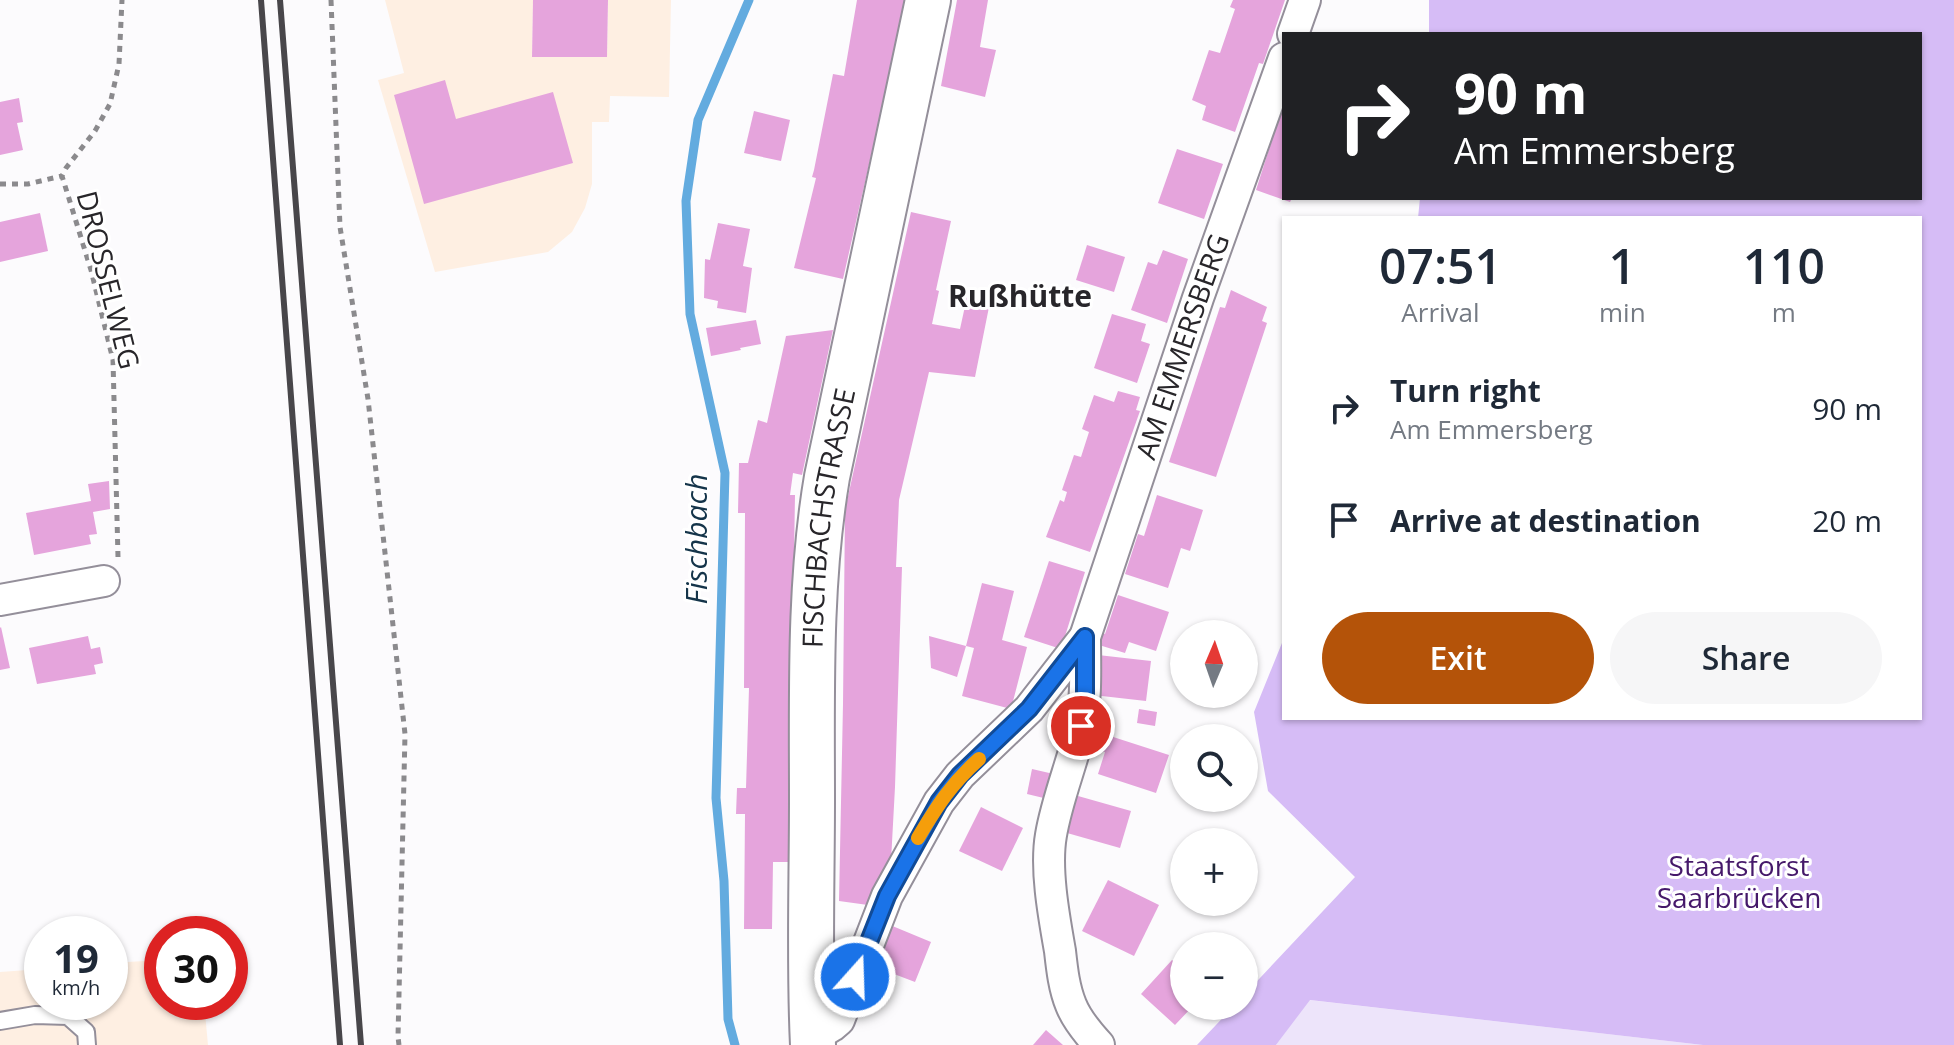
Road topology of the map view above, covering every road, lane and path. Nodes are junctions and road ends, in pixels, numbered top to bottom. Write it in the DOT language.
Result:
graph roads {
  1 [pos="122,0"];
  2 [pos="331,0"];
  3 [pos="928,0"];
  4 [pos="1305,0"];
  5 [pos="1294,32"];
  6 [pos="1282,64"];
  7 [pos="62,176"];
  8 [pos="0,184"];
  9 [pos="104,581"];
  10 [pos="0,600"];
  11 [pos="1085,637"];
  12 [pos="0,1021"];
  13 [pos="812,1041"];
  14 [pos="87,1045"];
  15 [pos="399,1045"];
  16 [pos="1099,1045"];
  1 -- 7 [label="path, DROSSELWEG"];
  2 -- 15 [label="path"];
  3 -- 13 [label="main road, FISCHBACHSTRASSE"];
  4 -- 5 [label="street"];
  6 -- 11 [label="street, AM EMMERSBERG"];
  7 -- 8 [label="path"];
  7 -- 9 [label="path, DROSSELWEG"];
  9 -- 10 [label="street"];
  11 -- 13 [label="street, AM EMMERSBERG"];
  11 -- 16 [label="street, AM EMMERSBERG"];
  12 -- 14 [label="lane"];
}
